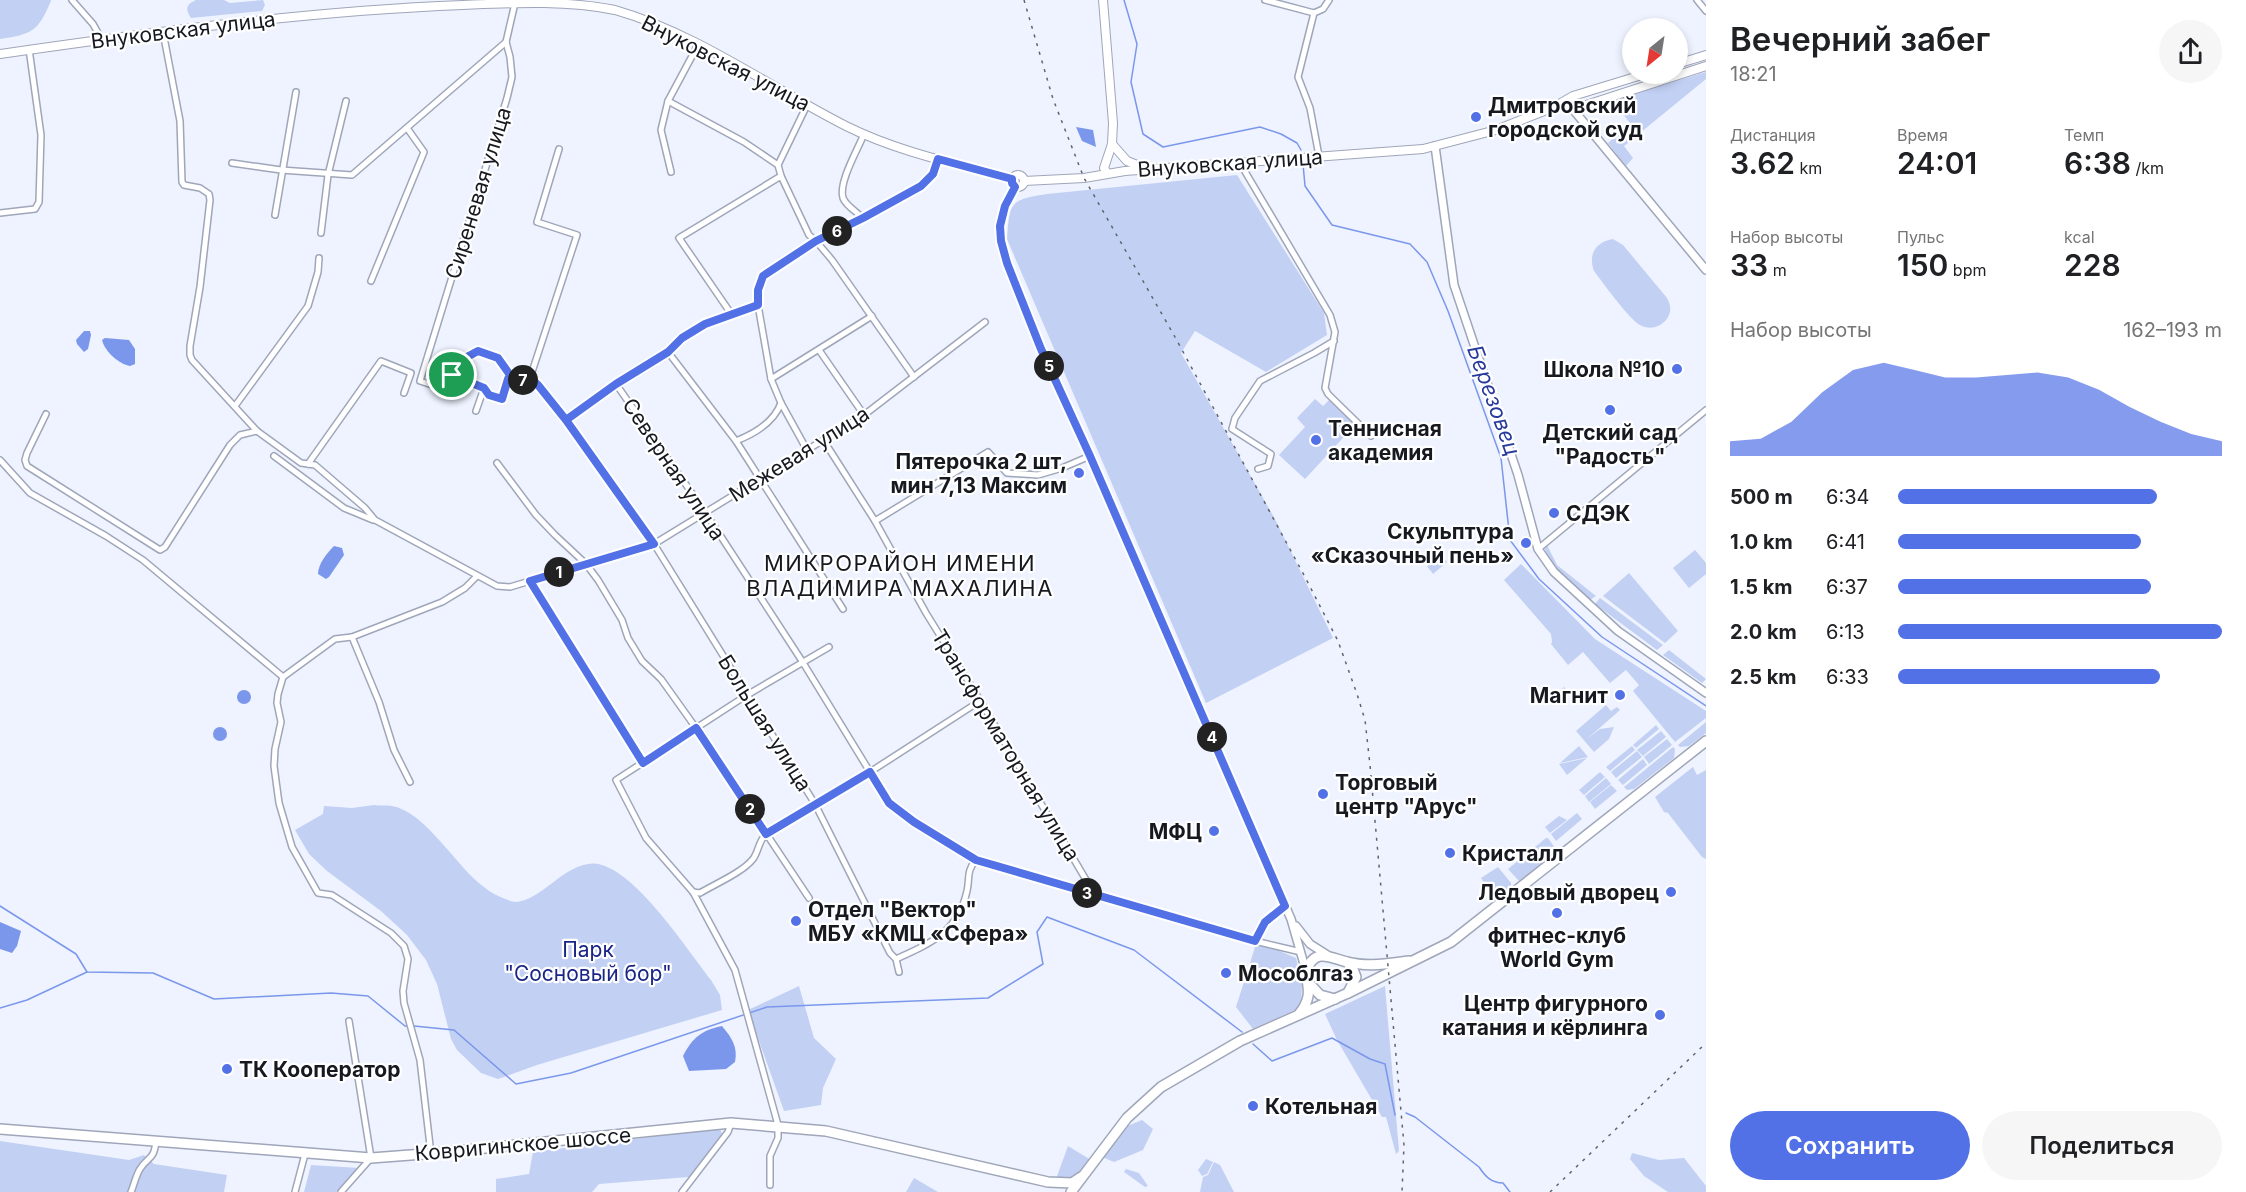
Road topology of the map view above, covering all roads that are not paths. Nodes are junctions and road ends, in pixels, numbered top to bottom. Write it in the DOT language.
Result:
graph roads {
  1 [pos="72,0"];
  2 [pos="1103,0"];
  3 [pos="1265,0"];
  4 [pos="1329,0"];
  5 [pos="1697,0"];
  6 [pos="479,2"];
  7 [pos="515,3"];
  8 [pos="1706,11"];
  9 [pos="1314,13"];
  10 [pos="163,32"];
  11 [pos="102,40"];
  12 [pos="506,42"];
  13 [pos="698,45"];
  14 [pos="29,50"];
  15 [pos="0,54"];
  16 [pos="1706,55"];
  17 [pos="1688,61"];
  18 [pos="1706,66"];
  19 [pos="1688,72"];
  20 [pos="1622,81"];
  21 [pos="1649,84"];
  22 [pos="296,92"];
  23 [pos="1568,98"];
  24 [pos="346,101"];
  25 [pos="668,101"];
  26 [pos="807,105"];
  27 [pos="1554,107"];
  28 [pos="1571,107"];
  29 [pos="407,128"];
  30 [pos="864,134"];
  31 [pos="1112,144"];
  32 [pos="1435,146"];
  33 [pos="559,149"];
  34 [pos="1319,156"];
  35 [pos="938,159"];
  36 [pos="232,163"];
  37 [pos="1240,163"];
  38 [pos="778,165"];
  39 [pos="1110,166"];
  40 [pos="281,170"];
  41 [pos="1150,170"];
  42 [pos="671,172"];
  43 [pos="328,175"];
  44 [pos="781,176"];
  45 [pos="1014,183"];
  46 [pos="0,213"];
  47 [pos="275,215"];
  48 [pos="863,218"];
  49 [pos="321,233"];
  50 [pos="816,241"];
  51 [pos="319,258"];
  52 [pos="1706,270"];
  53 [pos="371,281"];
  54 [pos="758,305"];
  55 [pos="732,315"];
  56 [pos="872,316"];
  57 [pos="986,322"];
  58 [pos="1334,341"];
  59 [pos="819,350"];
  60 [pos="668,352"];
  61 [pos="452,375"];
  62 [pos="914,377"];
  63 [pos="530,378"];
  64 [pos="508,379"];
  65 [pos="771,379"];
  66 [pos="616,384"];
  67 [pos="484,388"];
  68 [pos="404,393"];
  69 [pos="781,403"];
  70 [pos="235,406"];
  71 [pos="1706,410"];
  72 [pos="476,411"];
  73 [pos="46,414"];
  74 [pos="864,415"];
  75 [pos="566,420"];
  76 [pos="257,431"];
  77 [pos="1371,436"];
  78 [pos="736,441"];
  79 [pos="824,441"];
  80 [pos="807,450"];
  81 [pos="274,456"];
  82 [pos="1090,456"];
  83 [pos="0,460"];
  84 [pos="497,463"];
  85 [pos="308,464"];
  86 [pos="1258,469"];
  87 [pos="762,479"];
  88 [pos="705,513"];
  89 [pos="375,520"];
  90 [pos="875,521"];
  91 [pos="654,544"];
  92 [pos="1538,549"];
  93 [pos="586,564"];
  94 [pos="477,576"];
  95 [pos="530,581"];
  96 [pos="843,609"];
  97 [pos="352,637"];
  98 [pos="829,647"];
  99 [pos="802,661"];
  100 [pos="283,676"];
  101 [pos="1706,693"];
  102 [pos="747,694"];
  103 [pos="981,701"];
  104 [pos="696,728"];
  105 [pos="1706,741"];
  106 [pos="643,763"];
  107 [pos="870,772"];
  108 [pos="410,782"];
  109 [pos="815,804"];
  110 [pos="766,834"];
  111 [pos="976,860"];
  112 [pos="693,892"];
  113 [pos="1095,895"];
  114 [pos="809,898"];
  115 [pos="1285,906"];
  116 [pos="1291,919"];
  117 [pos="1255,941"];
  118 [pos="1301,952"];
  119 [pos="1330,957"];
  120 [pos="896,959"];
  121 [pos="1417,960"];
  122 [pos="1347,963"];
  123 [pos="1306,971"];
  124 [pos="899,972"];
  125 [pos="1308,982"];
  126 [pos="1348,993"];
  127 [pos="1335,999"];
  128 [pos="1298,1016"];
  129 [pos="349,1021"];
  130 [pos="731,1123"];
  131 [pos="778,1125"];
  132 [pos="0,1129"];
  133 [pos="156,1141"];
  134 [pos="305,1154"];
  135 [pos="431,1154"];
  136 [pos="371,1158"];
  137 [pos="770,1185"];
  138 [pos="1061,1188"];
  139 [pos="131,1192"];
  140 [pos="295,1192"];
  141 [pos="341,1192"];
  142 [pos="682,1192"];
  1 -- 11 [label="street"];
  2 -- 31 [label="main road"];
  3 -- 9 [label="street"];
  4 -- 9 [label="street"];
  5 -- 8 [label="street"];
  6 -- 7 [label="main road, Внуковская улица"];
  6 -- 10 [label="main road, Внуковская улица"];
  7 -- 12 [label="street, Сиреневая улица"];
  7 -- 13 [label="main road, Внуковская улица"];
  9 -- 34 [label="street"];
  10 -- 11 [label="main road, Внуковская улица"];
  10 -- 70 [label="street"];
  11 -- 14 [label="main road, Внуковская улица"];
  12 -- 29 [label="street"];
  12 -- 61 [label="street, Сиреневая улица"];
  13 -- 25 [label="street"];
  13 -- 26 [label="main road, Внуковская улица"];
  14 -- 15 [label="main road, Внуковская улица"];
  14 -- 46 [label="street"];
  16 -- 17 [label="main road"];
  18 -- 19 [label="main road"];
  20 -- 23 [label="main road"];
  21 -- 28 [label="main road"];
  22 -- 40 [label="street"];
  23 -- 27 [label="main road"];
  23 -- 28 [label="main road"];
  24 -- 43 [label="street"];
  25 -- 38 [label="street"];
  25 -- 42 [label="street"];
  26 -- 30 [label="main road, Внуковская улица"];
  26 -- 38 [label="street"];
  27 -- 28 [label="main road"];
  27 -- 32 [label="main road, Внуковская улица"];
  28 -- 52 [label="street"];
  29 -- 43 [label="street"];
  29 -- 53 [label="street"];
  30 -- 35 [label="main road, Внуковская улица"];
  30 -- 48 [label="street"];
  31 -- 39 [label="main road"];
  31 -- 41 [label="main road"];
  32 -- 34 [label="main road, Внуковская улица"];
  32 -- 92 [label="street"];
  33 -- 63 [label="street"];
  34 -- 37 [label="main road, Внуковская улица"];
  35 -- 45 [label="main road, Внуковская улица"];
  35 -- 48 [label="street"];
  36 -- 40 [label="street"];
  37 -- 41 [label="main road, Внуковская улица"];
  37 -- 58 [label="street"];
  38 -- 44 [label="street"];
  39 -- 41 [label="main road, Внуковская улица"];
  39 -- 45 [label="main road, Внуковская улица"];
  40 -- 43 [label="street"];
  40 -- 47 [label="street"];
  43 -- 49 [label="street"];
  44 -- 50 [label="street"];
  44 -- 55 [label="street"];
  45 -- 82 [label="street"];
  48 -- 50 [label="street"];
  50 -- 54 [label="street"];
  50 -- 56 [label="street"];
  51 -- 70 [label="street"];
  54 -- 55 [label="street"];
  54 -- 65 [label="street"];
  55 -- 60 [label="street"];
  56 -- 59 [label="street"];
  56 -- 62 [label="street"];
  57 -- 62 [label="street, Межевая улица"];
  58 -- 77 [label="street"];
  58 -- 86 [label="street"];
  59 -- 65 [label="street"];
  59 -- 74 [label="street"];
  60 -- 66 [label="street"];
  60 -- 78 [label="street"];
  61 -- 64 [label="street"];
  61 -- 67 [label="street"];
  62 -- 74 [label="street, Межевая улица"];
  63 -- 64 [label="street"];
  63 -- 75 [label="street, Большая улица"];
  64 -- 67 [label="street"];
  65 -- 69 [label="street"];
  66 -- 75 [label="street"];
  66 -- 88 [label="street, Северная улица"];
  67 -- 72 [label="street"];
  68 -- 85 [label="street"];
  69 -- 78 [label="street"];
  69 -- 80 [label="street"];
  70 -- 76 [label="street"];
  71 -- 92 [label="street"];
  73 -- 76 [label="street"];
  74 -- 79 [label="street, Межевая улица"];
  75 -- 91 [label="street, Большая улица"];
  76 -- 85 [label="street"];
  78 -- 87 [label="street"];
  79 -- 80 [label="street, Межевая улица"];
  79 -- 90 [label="street, Трансформаторная улица"];
  80 -- 87 [label="street, Межевая улица"];
  81 -- 89 [label="street"];
  82 -- 90 [label="street"];
  82 -- 115 [label="street"];
  83 -- 100 [label="street"];
  84 -- 93 [label="street"];
  85 -- 89 [label="street"];
  87 -- 88 [label="street, Межевая улица"];
  87 -- 96 [label="street"];
  88 -- 91 [label="street, Межевая улица"];
  88 -- 99 [label="street, Северная улица"];
  89 -- 94 [label="street, Межевая улица"];
  90 -- 103 [label="street, Трансформаторная улица"];
  91 -- 93 [label="street, Межевая улица"];
  91 -- 102 [label="street, Большая улица"];
  92 -- 101 [label="street"];
  93 -- 95 [label="street, Межевая улица"];
  93 -- 104 [label="street"];
  94 -- 95 [label="street, Межевая улица"];
  94 -- 97 [label="street"];
  95 -- 106 [label="street"];
  97 -- 100 [label="street"];
  97 -- 108 [label="street"];
  98 -- 99 [label="street"];
  99 -- 102 [label="street"];
  99 -- 107 [label="street, Северная улица"];
  100 -- 135 [label="street"];
  102 -- 104 [label="street"];
  102 -- 109 [label="street, Большая улица"];
  103 -- 107 [label="street"];
  103 -- 113 [label="street, Трансформаторная улица"];
  104 -- 106 [label="street"];
  104 -- 110 [label="street"];
  105 -- 121 [label="main road"];
  106 -- 112 [label="street"];
  107 -- 109 [label="street"];
  107 -- 111 [label="street, Северная улица"];
  109 -- 110 [label="street"];
  109 -- 120 [label="street, Большая улица"];
  110 -- 112 [label="street"];
  110 -- 114 [label="street"];
  111 -- 113 [label="street, Северная улица"];
  111 -- 120 [label="street"];
  112 -- 131 [label="street"];
  113 -- 117 [label="street, Северная улица"];
  115 -- 116 [label="street"];
  115 -- 117 [label="street"];
  116 -- 118 [label="street"];
  116 -- 119 [label="street"];
  117 -- 118 [label="street, Северная улица"];
  118 -- 123 [label="street"];
  119 -- 122 [label="main road"];
  119 -- 123 [label="main road"];
  120 -- 124 [label="street, Большая улица"];
  121 -- 122 [label="main road"];
  121 -- 126 [label="main road"];
  122 -- 126 [label="main road"];
  123 -- 125 [label="main road"];
  125 -- 127 [label="main road"];
  125 -- 128 [label="main road"];
  126 -- 127 [label="main road"];
  127 -- 128 [label="main road"];
  128 -- 138 [label="main road"];
  129 -- 136 [label="street"];
  130 -- 131 [label="main road, Ковригинское шоссе"];
  130 -- 135 [label="main road, Ковригинское шоссе"];
  130 -- 142 [label="street"];
  131 -- 137 [label="street"];
  131 -- 138 [label="main road, Ковригинское шоссе"];
  132 -- 133 [label="main road, Ковригинское шоссе"];
  133 -- 134 [label="main road, Ковригинское шоссе"];
  133 -- 139 [label="street"];
  134 -- 136 [label="main road, Ковригинское шоссе"];
  134 -- 140 [label="street"];
  135 -- 136 [label="main road, Ковригинское шоссе"];
  136 -- 141 [label="street"];
}
